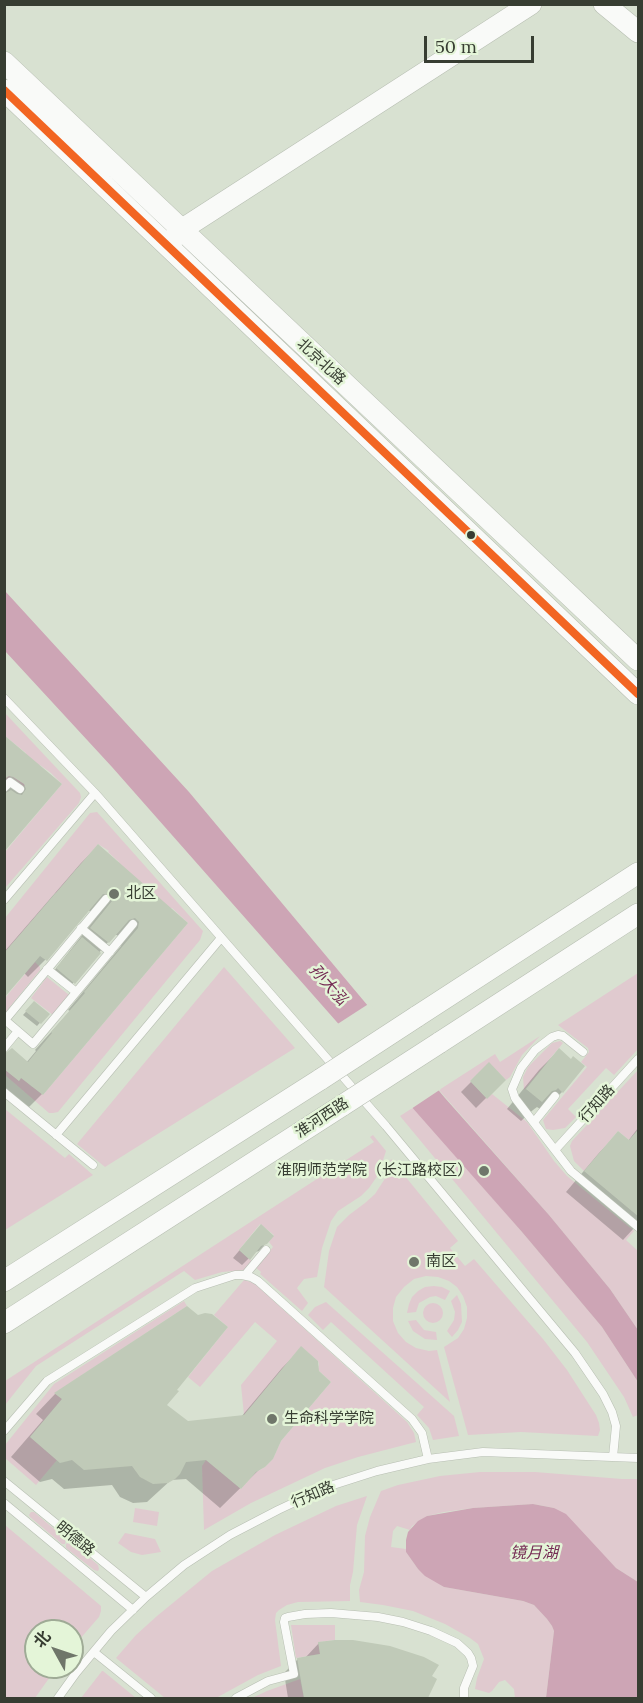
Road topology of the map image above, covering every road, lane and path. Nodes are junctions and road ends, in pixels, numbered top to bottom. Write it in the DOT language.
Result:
graph roads {
  1 [pos="531,4"];
  2 [pos="604,4"];
  3 [pos="639,32"];
  4 [pos="4,62"];
  5 [pos="4,90"];
  6 [pos="174,237"];
  7 [pos="639,660"];
  8 [pos="639,694"];
  9 [pos="4,698"];
  10 [pos="7,783"];
  11 [pos="20,789"];
  12 [pos="94,793"];
  13 [pos="639,873"];
  14 [pos="106,899"];
  15 [pos="4,900"];
  16 [pos="639,914"];
  17 [pos="133,924"];
  18 [pos="81,928"];
  19 [pos="221,938"];
  20 [pos="110,952"];
  21 [pos="47,969"];
  22 [pos="76,993"];
  23 [pos="18,1031"];
  24 [pos="4,1048"];
  25 [pos="583,1052"];
  26 [pos="639,1059"];
  27 [pos="4,1092"];
  28 [pos="555,1096"];
  29 [pos="534,1122"];
  30 [pos="56,1135"];
  31 [pos="555,1150"];
  32 [pos="93,1165"];
  33 [pos="639,1227"];
  34 [pos="266,1250"];
  35 [pos="245,1275"];
  36 [pos="4,1281"];
  37 [pos="4,1323"];
  38 [pos="4,1431"];
  39 [pos="613,1457"];
  40 [pos="639,1458"];
  41 [pos="428,1459"];
  42 [pos="4,1481"];
  43 [pos="4,1503"];
  44 [pos="146,1597"];
  45 [pos="133,1610"];
  46 [pos="94,1652"];
  47 [pos="58,1698"];
  48 [pos="151,1698"];
  49 [pos="236,1698"];
  50 [pos="464,1698"];
  1 -- 6 [label="main road"];
  2 -- 3 [label="main road"];
  4 -- 6 [label="main road, 北京北路"];
  5 -- 6 [label="main road, 北京北路"];
  6 -- 7 [label="main road, 北京北路"];
  6 -- 8 [label="main road, 北京北路"];
  9 -- 12 [label="lane"];
  10 -- 11 [label="lane"];
  12 -- 15 [label="lane"];
  12 -- 19 [label="lane"];
  13 -- 36 [label="main road, bridge"];
  14 -- 18 [label="lane"];
  16 -- 37 [label="main road, 淮河西路, bridge"];
  17 -- 20 [label="lane"];
  18 -- 20 [label="lane"];
  18 -- 21 [label="lane"];
  19 -- 30 [label="lane"];
  19 -- 39 [label="lane"];
  20 -- 22 [label="lane"];
  21 -- 22 [label="lane"];
  21 -- 23 [label="lane"];
  22 -- 23 [label="lane"];
  23 -- 24 [label="lane"];
  25 -- 29 [label="lane"];
  26 -- 31 [label="lane, 行知路"];
  27 -- 30 [label="lane"];
  28 -- 29 [label="lane"];
  29 -- 31 [label="lane"];
  30 -- 32 [label="lane"];
  31 -- 33 [label="lane"];
  34 -- 35 [label="lane"];
  35 -- 38 [label="lane"];
  35 -- 41 [label="lane"];
  39 -- 40 [label="lane, 行知路"];
  39 -- 41 [label="lane, 行知路"];
  41 -- 44 [label="lane, 行知路"];
  42 -- 44 [label="lane, 明德路"];
  43 -- 45 [label="lane, 明德路"];
  44 -- 45 [label="lane, 行知路"];
  45 -- 46 [label="lane, 行知路"];
  46 -- 47 [label="lane, 行知路"];
  46 -- 48 [label="lane"];
  49 -- 50 [label="lane"];
}
